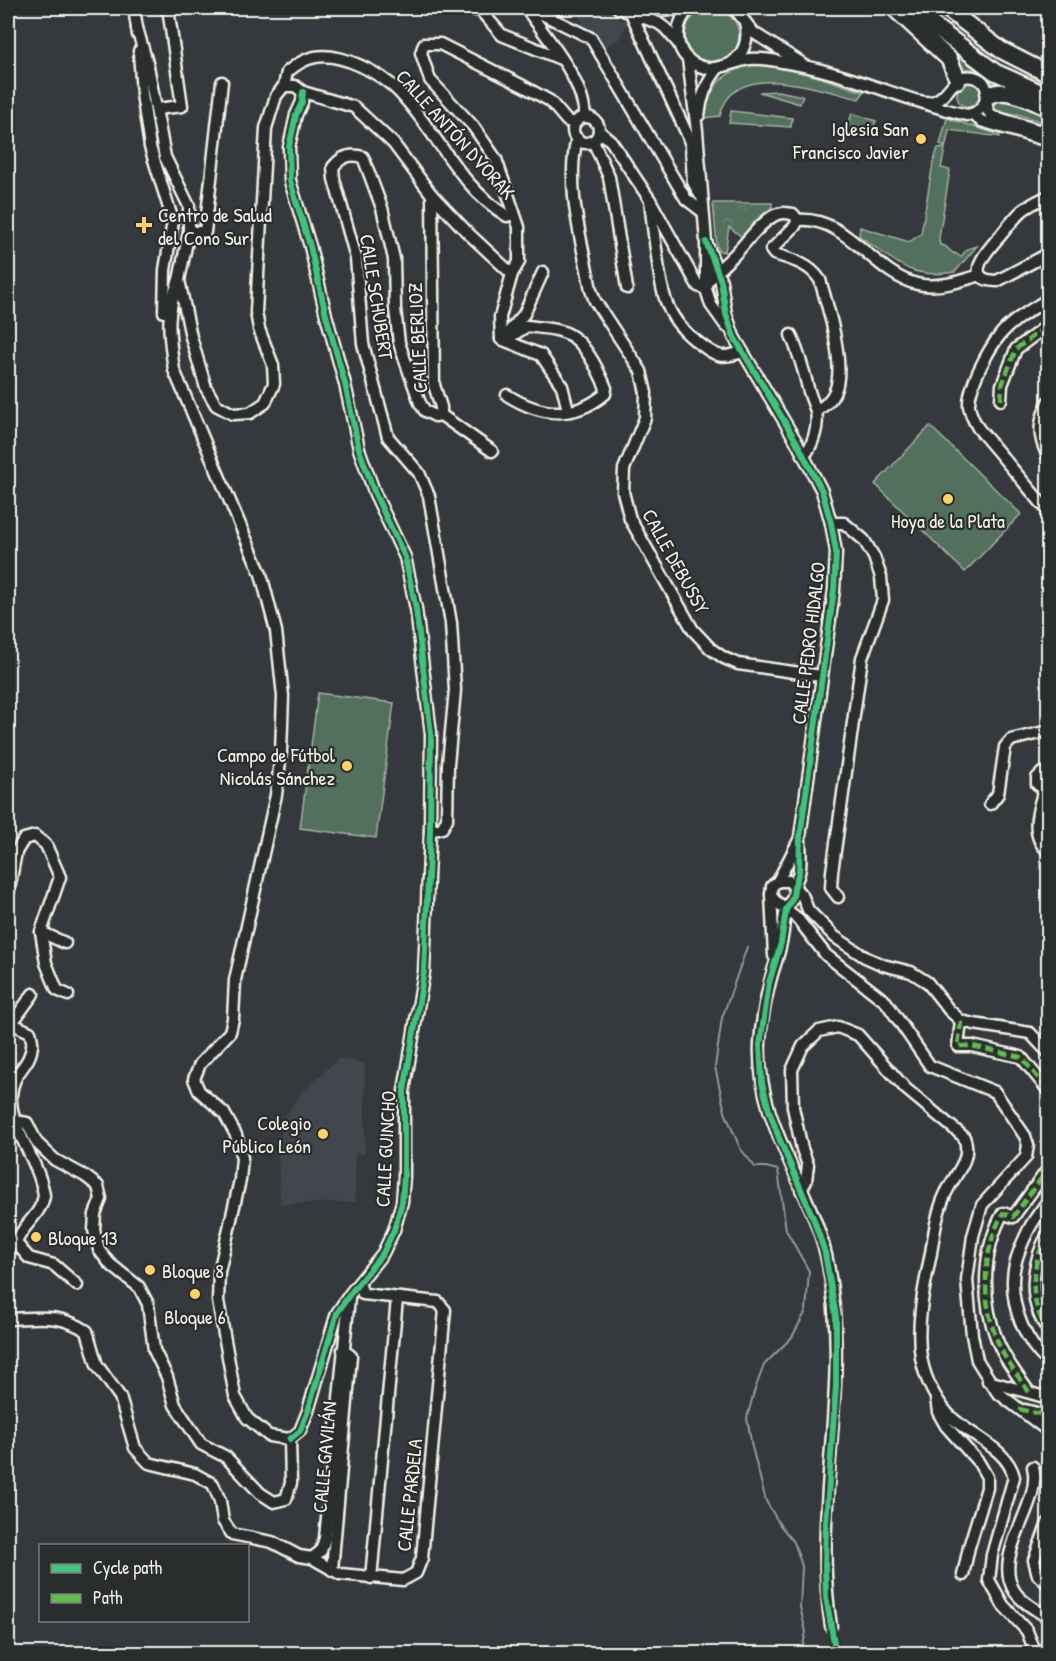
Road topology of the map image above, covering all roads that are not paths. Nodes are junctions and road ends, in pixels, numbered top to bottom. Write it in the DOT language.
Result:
graph roads {
  1 [pos="134,8"];
  2 [pos="168,8"];
  3 [pos="466,8"];
  4 [pos="618,8"];
  5 [pos="685,8"];
  6 [pos="690,8"];
  7 [pos="894,8"];
  8 [pos="910,8"];
  9 [pos="946,8"];
  10 [pos="526,9"];
  11 [pos="631,10"];
  12 [pos="738,10"];
  13 [pos="137,28"];
  14 [pos="680,45"];
  15 [pos="561,59"];
  16 [pos="688,59"];
  17 [pos="729,64"];
  18 [pos="806,66"];
  19 [pos="718,68"];
  20 [pos="1042,71"];
  21 [pos="222,82"];
  22 [pos="954,84"];
  23 [pos="284,86"];
  24 [pos="303,92"];
  25 [pos="1048,96"];
  26 [pos="987,99"];
  27 [pos="912,100"];
  28 [pos="1048,108"];
  29 [pos="157,110"];
  30 [pos="967,114"];
  31 [pos="585,117"];
  32 [pos="575,123"];
  33 [pos="697,130"];
  34 [pos="1048,133"];
  35 [pos="596,136"];
  36 [pos="577,138"];
  37 [pos="1048,141"];
  38 [pos="432,195"];
  39 [pos="1048,196"];
  40 [pos="650,200"];
  41 [pos="703,206"];
  42 [pos="514,213"];
  43 [pos="798,220"];
  44 [pos="189,232"];
  45 [pos="706,242"];
  46 [pos="1048,254"];
  47 [pos="731,258"];
  48 [pos="711,259"];
  49 [pos="717,270"];
  50 [pos="543,272"];
  51 [pos="512,274"];
  52 [pos="980,275"];
  53 [pos="164,277"];
  54 [pos="179,280"];
  55 [pos="706,286"];
  56 [pos="627,288"];
  57 [pos="173,295"];
  58 [pos="1048,299"];
  59 [pos="724,300"];
  60 [pos="711,305"];
  61 [pos="180,311"];
  62 [pos="169,317"];
  63 [pos="1048,325"];
  64 [pos="791,335"];
  65 [pos="191,337"];
  66 [pos="734,337"];
  67 [pos="501,339"];
  68 [pos="171,347"];
  69 [pos="742,352"];
  70 [pos="507,395"];
  71 [pos="1001,400"];
  72 [pos="1048,402"];
  73 [pos="568,410"];
  74 [pos="816,411"];
  75 [pos="441,415"];
  76 [pos="492,452"];
  77 [pos="804,456"];
  78 [pos="1048,456"];
  79 [pos="1048,511"];
  80 [pos="831,523"];
  81 [pos="821,676"];
  82 [pos="1048,732"];
  83 [pos="1048,774"];
  84 [pos="1046,789"];
  85 [pos="990,804"];
  86 [pos="430,831"];
  87 [pos="800,837"];
  88 [pos="1048,851"];
  89 [pos="778,881"];
  90 [pos="794,888"];
  91 [pos="771,894"];
  92 [pos="8,895"];
  93 [pos="838,897"];
  94 [pos="783,906"];
  95 [pos="41,932"];
  96 [pos="65,943"];
  97 [pos="774,968"];
  98 [pos="33,994"];
  99 [pos="68,995"];
  100 [pos="960,1021"];
  101 [pos="10,1023"];
  102 [pos="1048,1052"];
  103 [pos="1048,1090"];
  104 [pos="15,1121"];
  105 [pos="1048,1170"];
  106 [pos="801,1190"];
  107 [pos="1048,1200"];
  108 [pos="1048,1234"];
  109 [pos="359,1283"];
  110 [pos="77,1285"];
  111 [pos="350,1294"];
  112 [pos="397,1299"];
  113 [pos="8,1319"];
  114 [pos="1048,1330"];
  115 [pos="343,1350"];
  116 [pos="1048,1362"];
  117 [pos="988,1381"];
  118 [pos="1029,1392"];
  119 [pos="935,1394"];
  120 [pos="1048,1398"];
  121 [pos="1019,1409"];
  122 [pos="1048,1416"];
  123 [pos="1048,1431"];
  124 [pos="290,1439"];
  125 [pos="1033,1467"];
  126 [pos="1048,1522"];
  127 [pos="312,1558"];
  128 [pos="332,1570"];
  129 [pos="963,1575"];
  130 [pos="371,1578"];
  131 [pos="1048,1584"];
  132 [pos="1048,1618"];
  133 [pos="831,1626"];
  134 [pos="1036,1653"];
  1 -- 13 [label="street"];
  2 -- 29 [label="street"];
  3 -- 15 [label="street"];
  4 -- 11 [label="street"];
  5 -- 11 [label="street"];
  6 -- 14 [label="street"];
  7 -- 22 [label="highway"];
  8 -- 25 [label="highway"];
  9 -- 20 [label="highway"];
  10 -- 15 [label="street"];
  10 -- 41 [label="street"];
  11 -- 14 [label="street"];
  11 -- 41 [label="street"];
  12 -- 17 [label="street"];
  12 -- 18 [label="street"];
  13 -- 29 [label="street"];
  13 -- 53 [label="street"];
  14 -- 16 [label="street"];
  15 -- 31 [label="street"];
  16 -- 19 [label="street"];
  16 -- 33 [label="street, CALLE PEDRO HIDALGO"];
  17 -- 18 [label="street"];
  17 -- 19 [label="street"];
  18 -- 27 [label="street"];
  19 -- 33 [label="street, CALLE PEDRO HIDALGO"];
  21 -- 44 [label="street"];
  22 -- 26 [label="street"];
  22 -- 27 [label="street"];
  22 -- 30 [label="street"];
  23 -- 24 [label="street"];
  23 -- 42 [label="street, CALLE ANTÓN DVORAK"];
  23 -- 65 [label="street, CALLE ANTÓN DVORAK"];
  24 -- 38 [label="street"];
  24 -- 86 [label="street, CALLE GUINCHO"];
  26 -- 28 [label="highway"];
  26 -- 30 [label="street"];
  26 -- 34 [label="street"];
  27 -- 30 [label="street"];
  29 -- 44 [label="street"];
  30 -- 37 [label="street"];
  31 -- 32 [label="street"];
  31 -- 35 [label="street"];
  32 -- 36 [label="street"];
  32 -- 42 [label="street, CALLE ANTÓN DVORAK"];
  33 -- 41 [label="street, CALLE PEDRO HIDALGO"];
  35 -- 36 [label="street"];
  35 -- 40 [label="street"];
  35 -- 56 [label="street"];
  36 -- 81 [label="street, CALLE DEBUSSY"];
  38 -- 51 [label="street"];
  38 -- 75 [label="street, CALLE BERLIOZ"];
  39 -- 52 [label="street"];
  40 -- 55 [label="street"];
  40 -- 69 [label="street"];
  41 -- 45 [label="street, CALLE PEDRO HIDALGO"];
  42 -- 51 [label="street, CALLE ANTÓN DVORAK"];
  43 -- 47 [label="street"];
  43 -- 52 [label="street"];
  43 -- 74 [label="street"];
  44 -- 54 [label="street"];
  45 -- 48 [label="street, CALLE PEDRO HIDALGO"];
  45 -- 55 [label="street, CALLE PEDRO HIDALGO"];
  46 -- 52 [label="street"];
  47 -- 48 [label="street"];
  47 -- 49 [label="street"];
  48 -- 49 [label="street, CALLE PEDRO HIDALGO"];
  49 -- 55 [label="street"];
  49 -- 59 [label="street, CALLE PEDRO HIDALGO"];
  50 -- 67 [label="street"];
  51 -- 67 [label="street, CALLE ANTÓN DVORAK"];
  53 -- 57 [label="street"];
  53 -- 68 [label="street"];
  54 -- 57 [label="street"];
  54 -- 65 [label="street"];
  55 -- 60 [label="street, CALLE PEDRO HIDALGO"];
  57 -- 61 [label="street"];
  57 -- 62 [label="street"];
  58 -- 79 [label="street"];
  59 -- 60 [label="street"];
  59 -- 66 [label="street, CALLE PEDRO HIDALGO"];
  60 -- 66 [label="street, CALLE PEDRO HIDALGO"];
  61 -- 62 [label="street"];
  61 -- 65 [label="street"];
  62 -- 68 [label="street"];
  63 -- 71 [label="street"];
  64 -- 74 [label="street"];
  66 -- 69 [label="street, CALLE PEDRO HIDALGO"];
  67 -- 73 [label="street"];
  67 -- 73 [label="street"];
  68 -- 124 [label="street"];
  69 -- 77 [label="street, CALLE PEDRO HIDALGO"];
  70 -- 73 [label="street"];
  72 -- 78 [label="street"];
  74 -- 77 [label="street"];
  75 -- 76 [label="street, CALLE BERLIOZ"];
  75 -- 86 [label="street, CALLE SCHUBERT"];
  77 -- 80 [label="street, CALLE PEDRO HIDALGO"];
  80 -- 81 [label="street, CALLE PEDRO HIDALGO"];
  80 -- 93 [label="street"];
  81 -- 87 [label="street, CALLE PEDRO HIDALGO"];
  82 -- 85 [label="street"];
  83 -- 84 [label="street"];
  84 -- 88 [label="street"];
  86 -- 109 [label="street, CALLE GUINCHO"];
  87 -- 89 [label="street"];
  87 -- 90 [label="street"];
  89 -- 90 [label="street"];
  89 -- 91 [label="street"];
  90 -- 94 [label="street"];
  90 -- 100 [label="street"];
  91 -- 94 [label="street"];
  91 -- 97 [label="street"];
  92 -- 95 [label="street"];
  94 -- 97 [label="street"];
  94 -- 117 [label="street"];
  95 -- 96 [label="street"];
  95 -- 99 [label="street"];
  97 -- 106 [label="street"];
  98 -- 101 [label="street"];
  100 -- 102 [label="street"];
  100 -- 103 [label="street"];
  101 -- 104 [label="street"];
  104 -- 110 [label="street"];
  104 -- 124 [label="street"];
  105 -- 118 [label="street"];
  106 -- 119 [label="street"];
  106 -- 133 [label="street"];
  107 -- 116 [label="street"];
  108 -- 114 [label="street"];
  109 -- 111 [label="street, CALLE GUINCHO"];
  109 -- 112 [label="street"];
  111 -- 115 [label="street, CALLE GAVILÁN"];
  111 -- 124 [label="street, CALLE GUINCHO"];
  112 -- 130 [label="street"];
  112 -- 130 [label="street, CALLE PARDELA"];
  113 -- 127 [label="street, CALLE PARDELA"];
  115 -- 127 [label="street, CALLE GAVILÁN"];
  115 -- 128 [label="street, CALLE GAVILÁN"];
  117 -- 118 [label="street"];
  117 -- 121 [label="street"];
  118 -- 120 [label="street"];
  119 -- 129 [label="street"];
  119 -- 134 [label="street"];
  121 -- 122 [label="street"];
  121 -- 123 [label="street"];
  125 -- 132 [label="street"];
  126 -- 131 [label="street"];
  127 -- 128 [label="street, CALLE PARDELA"];
  128 -- 130 [label="street, CALLE PARDELA"];
}
